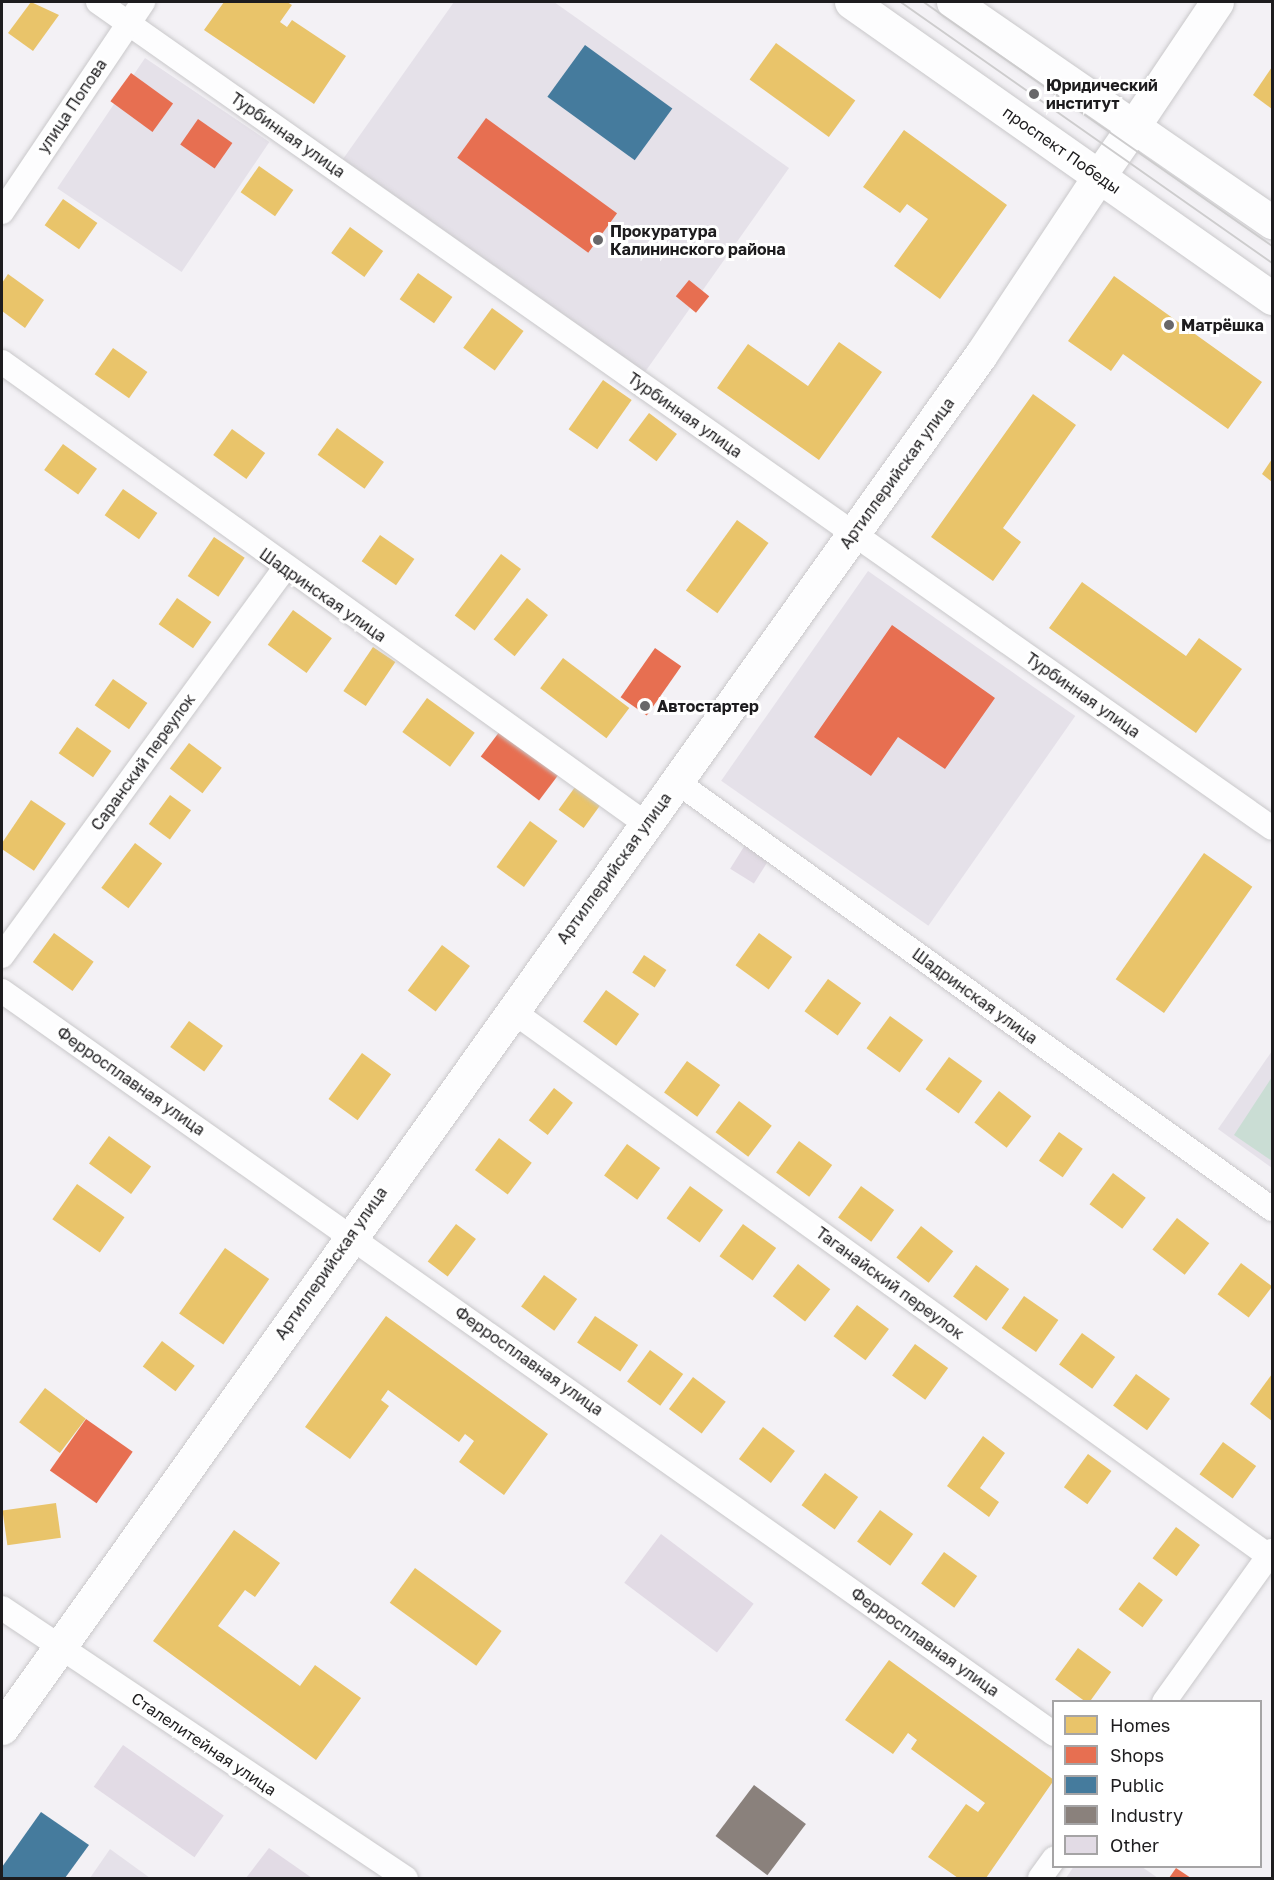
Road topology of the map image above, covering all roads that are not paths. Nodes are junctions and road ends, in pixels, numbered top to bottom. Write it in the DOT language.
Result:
graph roads {
  1 [pos="98,2"];
  2 [pos="143,2"];
  3 [pos="851,2"];
  4 [pos="953,2"];
  5 [pos="1217,2"];
  6 [pos="128,23"];
  7 [pos="1135,124"];
  8 [pos="1099,176"];
  9 [pos="2,212"];
  10 [pos="1272,222"];
  11 [pos="1272,298"];
  12 [pos="2,362"];
  13 [pos="854,534"];
  14 [pos="285,568"];
  15 [pos="676,782"];
  16 [pos="646,824"];
  17 [pos="1272,828"];
  18 [pos="2,956"];
  19 [pos="2,991"];
  20 [pos="511,1010"];
  21 [pos="1272,1209"];
  22 [pos="351,1235"];
  23 [pos="1271,1554"];
  24 [pos="2,1608"];
  25 [pos="59,1647"];
  26 [pos="1165,1700"];
  27 [pos="2,1728"];
  28 [pos="1052,1733"];
  29 [pos="1052,1860"];
  30 [pos="406,1878"];
  31 [pos="1040,1878"];
  1 -- 6 [label="street, Турбинная улица"];
  2 -- 6 [label="street, улица Попова"];
  3 -- 8 [label="street, проспект Победы"];
  4 -- 7 [label="street"];
  5 -- 7 [label="street, Артиллерийская улица"];
  6 -- 9 [label="street, улица Попова"];
  6 -- 13 [label="street, Турбинная улица"];
  7 -- 8 [label="street, Артиллерийская улица"];
  7 -- 10 [label="street"];
  8 -- 11 [label="street, проспект Победы"];
  8 -- 13 [label="street, Артиллерийская улица"];
  12 -- 14 [label="street, Шадринская улица"];
  13 -- 15 [label="street, Артиллерийская улица"];
  13 -- 17 [label="street, Турбинная улица"];
  14 -- 16 [label="street, Шадринская улица"];
  14 -- 18 [label="street, Саранский переулок"];
  15 -- 16 [label="street, Артиллерийская улица"];
  15 -- 21 [label="street, Шадринская улица"];
  16 -- 20 [label="street, Артиллерийская улица"];
  19 -- 22 [label="street, Ферросплавная улица"];
  20 -- 22 [label="street, Артиллерийская улица"];
  20 -- 23 [label="street, Таганайский переулок"];
  22 -- 25 [label="street, Артиллерийская улица"];
  22 -- 28 [label="street, Ферросплавная улица"];
  23 -- 26 [label="street"];
  24 -- 25 [label="street, Сталелитейная улица"];
  25 -- 27 [label="street, Артиллерийская улица"];
  25 -- 30 [label="street, Сталелитейная улица"];
  29 -- 31 [label="street"];
}
